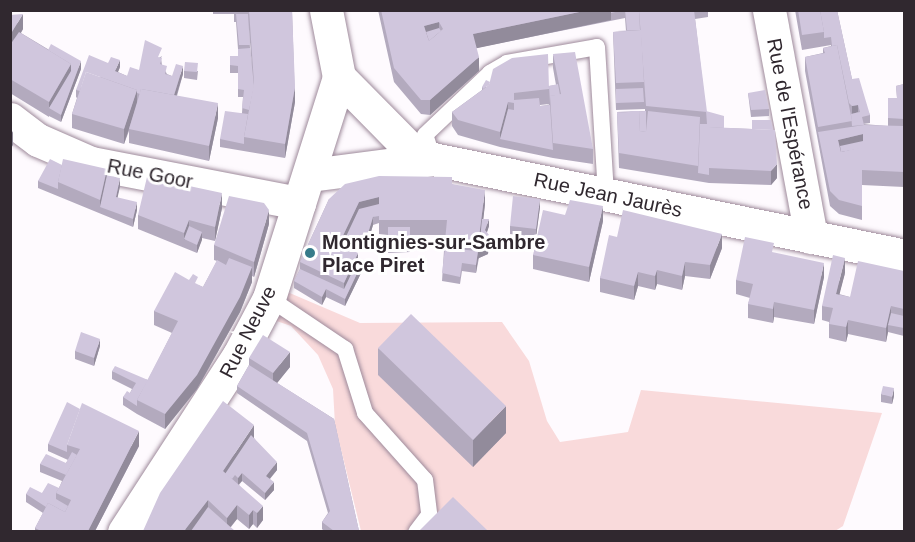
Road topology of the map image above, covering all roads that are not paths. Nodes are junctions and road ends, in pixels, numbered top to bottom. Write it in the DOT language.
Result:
graph roads {
  1 [pos="326,10"];
  2 [pos="769,10"];
  3 [pos="339,77"];
  4 [pos="10,119"];
  5 [pos="426,159"];
  6 [pos="304,189"];
  7 [pos="606,195"];
  8 [pos="811,237"];
  9 [pos="904,256"];
  10 [pos="269,298"];
  11 [pos="124,531"];
  12 [pos="416,531"];
  1 -- 3 [label="street"];
  2 -- 8 [label="street, Rue de l'Espérance"];
  3 -- 5 [label="street"];
  3 -- 6 [label="street, Rue Neuve"];
  4 -- 6 [label="street, Rue Goor"];
  5 -- 6 [label="street, Rue Jean Jaurès"];
  5 -- 7 [label="street, Rue Jean Jaurès"];
  5 -- 7 [label="lane"];
  6 -- 10 [label="street, Rue Neuve"];
  7 -- 8 [label="street, Rue Jean Jaurès"];
  8 -- 9 [label="street, Rue Jean Jaurès"];
  10 -- 11 [label="street, Rue Neuve"];
  10 -- 12 [label="lane"];
}
